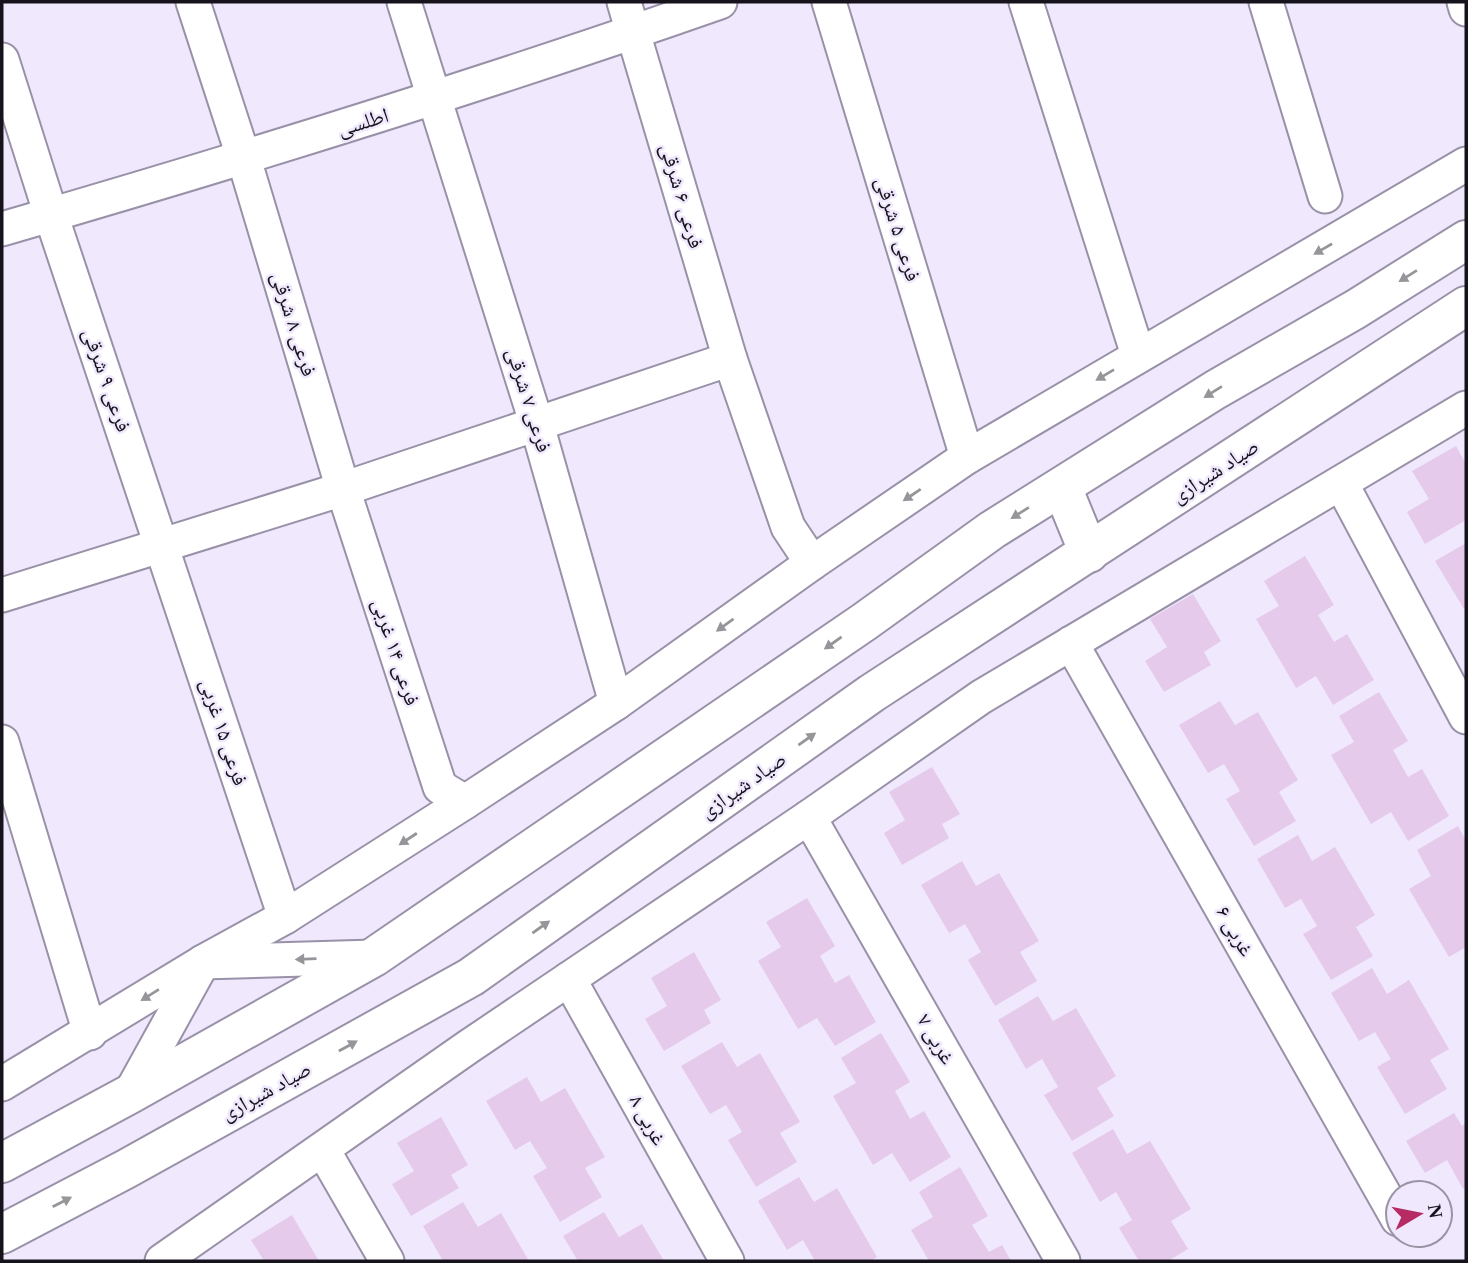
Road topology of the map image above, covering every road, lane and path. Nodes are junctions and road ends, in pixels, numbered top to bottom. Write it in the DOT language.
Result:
graph roads {
  1 [pos="193,2"];
  2 [pos="404,2"];
  3 [pos="720,2"];
  4 [pos="829,2"];
  5 [pos="1026,2"];
  6 [pos="1266,2"];
  7 [pos="1464,2"];
  8 [pos="1466,9"];
  9 [pos="629,17"];
  10 [pos="2,60"];
  11 [pos="435,99"];
  12 [pos="244,159"];
  13 [pos="1466,164"];
  14 [pos="1325,196"];
  15 [pos="51,215"];
  16 [pos="2,229"];
  17 [pos="1466,240"];
  18 [pos="1466,306"];
  19 [pos="1138,355"];
  20 [pos="730,359"];
  21 [pos="1466,408"];
  22 [pos="537,425"];
  23 [pos="967,457"];
  24 [pos="1341,483"];
  25 [pos="1062,487"];
  26 [pos="343,489"];
  27 [pos="162,546"];
  28 [pos="1089,552"];
  29 [pos="812,563"];
  30 [pos="2,595"];
  31 [pos="1071,643"];
  32 [pos="616,703"];
  33 [pos="1466,717"];
  34 [pos="2,742"];
  35 [pos="465,802"];
  36 [pos="809,817"];
  37 [pos="285,917"];
  38 [pos="374,957"];
  39 [pos="203,962"];
  40 [pos="569,979"];
  41 [pos="90,1033"];
  42 [pos="2,1084"];
  43 [pos="130,1094"];
  44 [pos="323,1150"];
  45 [pos="2,1163"];
  46 [pos="1384,1193"];
  47 [pos="2,1234"];
  48 [pos="172,1259"];
  49 [pos="387,1261"];
  50 [pos="727,1261"];
  51 [pos="1063,1261"];
  1 -- 12 [label="street, فرعی ۸ شرقی"];
  2 -- 11 [label="street, فرعی ۷ شرقی"];
  3 -- 9 [label="street, اطلسی"];
  4 -- 23 [label="street, فرعی ۵ شرقی"];
  5 -- 19 [label="street"];
  6 -- 14 [label="street"];
  7 -- 8 [label="street"];
  9 -- 11 [label="street, اطلسی"];
  9 -- 20 [label="street, فرعی ۶ شرقی"];
  10 -- 15 [label="street, فرعی ۹ شرقی"];
  11 -- 12 [label="street, اطلسی"];
  11 -- 22 [label="street, فرعی ۷ شرقی"];
  12 -- 15 [label="street, اطلسی"];
  12 -- 26 [label="street, فرعی ۸ شرقی"];
  13 -- 19 [label="street, one-way"];
  15 -- 16 [label="street, اطلسی"];
  15 -- 27 [label="street, فرعی ۹ شرقی"];
  17 -- 25 [label="main road, one-way"];
  18 -- 28 [label="main road, صیاد شیرازی"];
  19 -- 23 [label="street, one-way"];
  20 -- 22 [label="street"];
  20 -- 29 [label="street, فرعی ۶ شرقی"];
  21 -- 24 [label="street"];
  22 -- 26 [label="street"];
  22 -- 32 [label="street, فرعی ۷ شرقی"];
  23 -- 29 [label="street, one-way"];
  24 -- 31 [label="street"];
  24 -- 33 [label="street"];
  25 -- 28 [label="main road"];
  25 -- 38 [label="main road, one-way"];
  26 -- 27 [label="street"];
  26 -- 35 [label="street, فرعی ۱۴ غربی"];
  27 -- 30 [label="street"];
  27 -- 37 [label="street, فرعی ۱۵ غربی"];
  47 -- 28 [label="main road, صیاد شیرازی, one-way"];
  29 -- 32 [label="street, one-way"];
  31 -- 36 [label="street"];
  31 -- 46 [label="street, ۶ غربی"];
  32 -- 35 [label="street"];
  34 -- 41 [label="street"];
  35 -- 37 [label="street, one-way"];
  36 -- 40 [label="street"];
  36 -- 51 [label="street, ۷ غربی"];
  37 -- 39 [label="street"];
  38 -- 39 [label="street, one-way"];
  38 -- 43 [label="main road"];
  39 -- 41 [label="street, one-way"];
  39 -- 43 [label="street"];
  40 -- 44 [label="street"];
  40 -- 50 [label="street, ۸ غربی"];
  41 -- 42 [label="street"];
  43 -- 45 [label="main road"];
  44 -- 48 [label="street"];
  44 -- 49 [label="street"];
}
